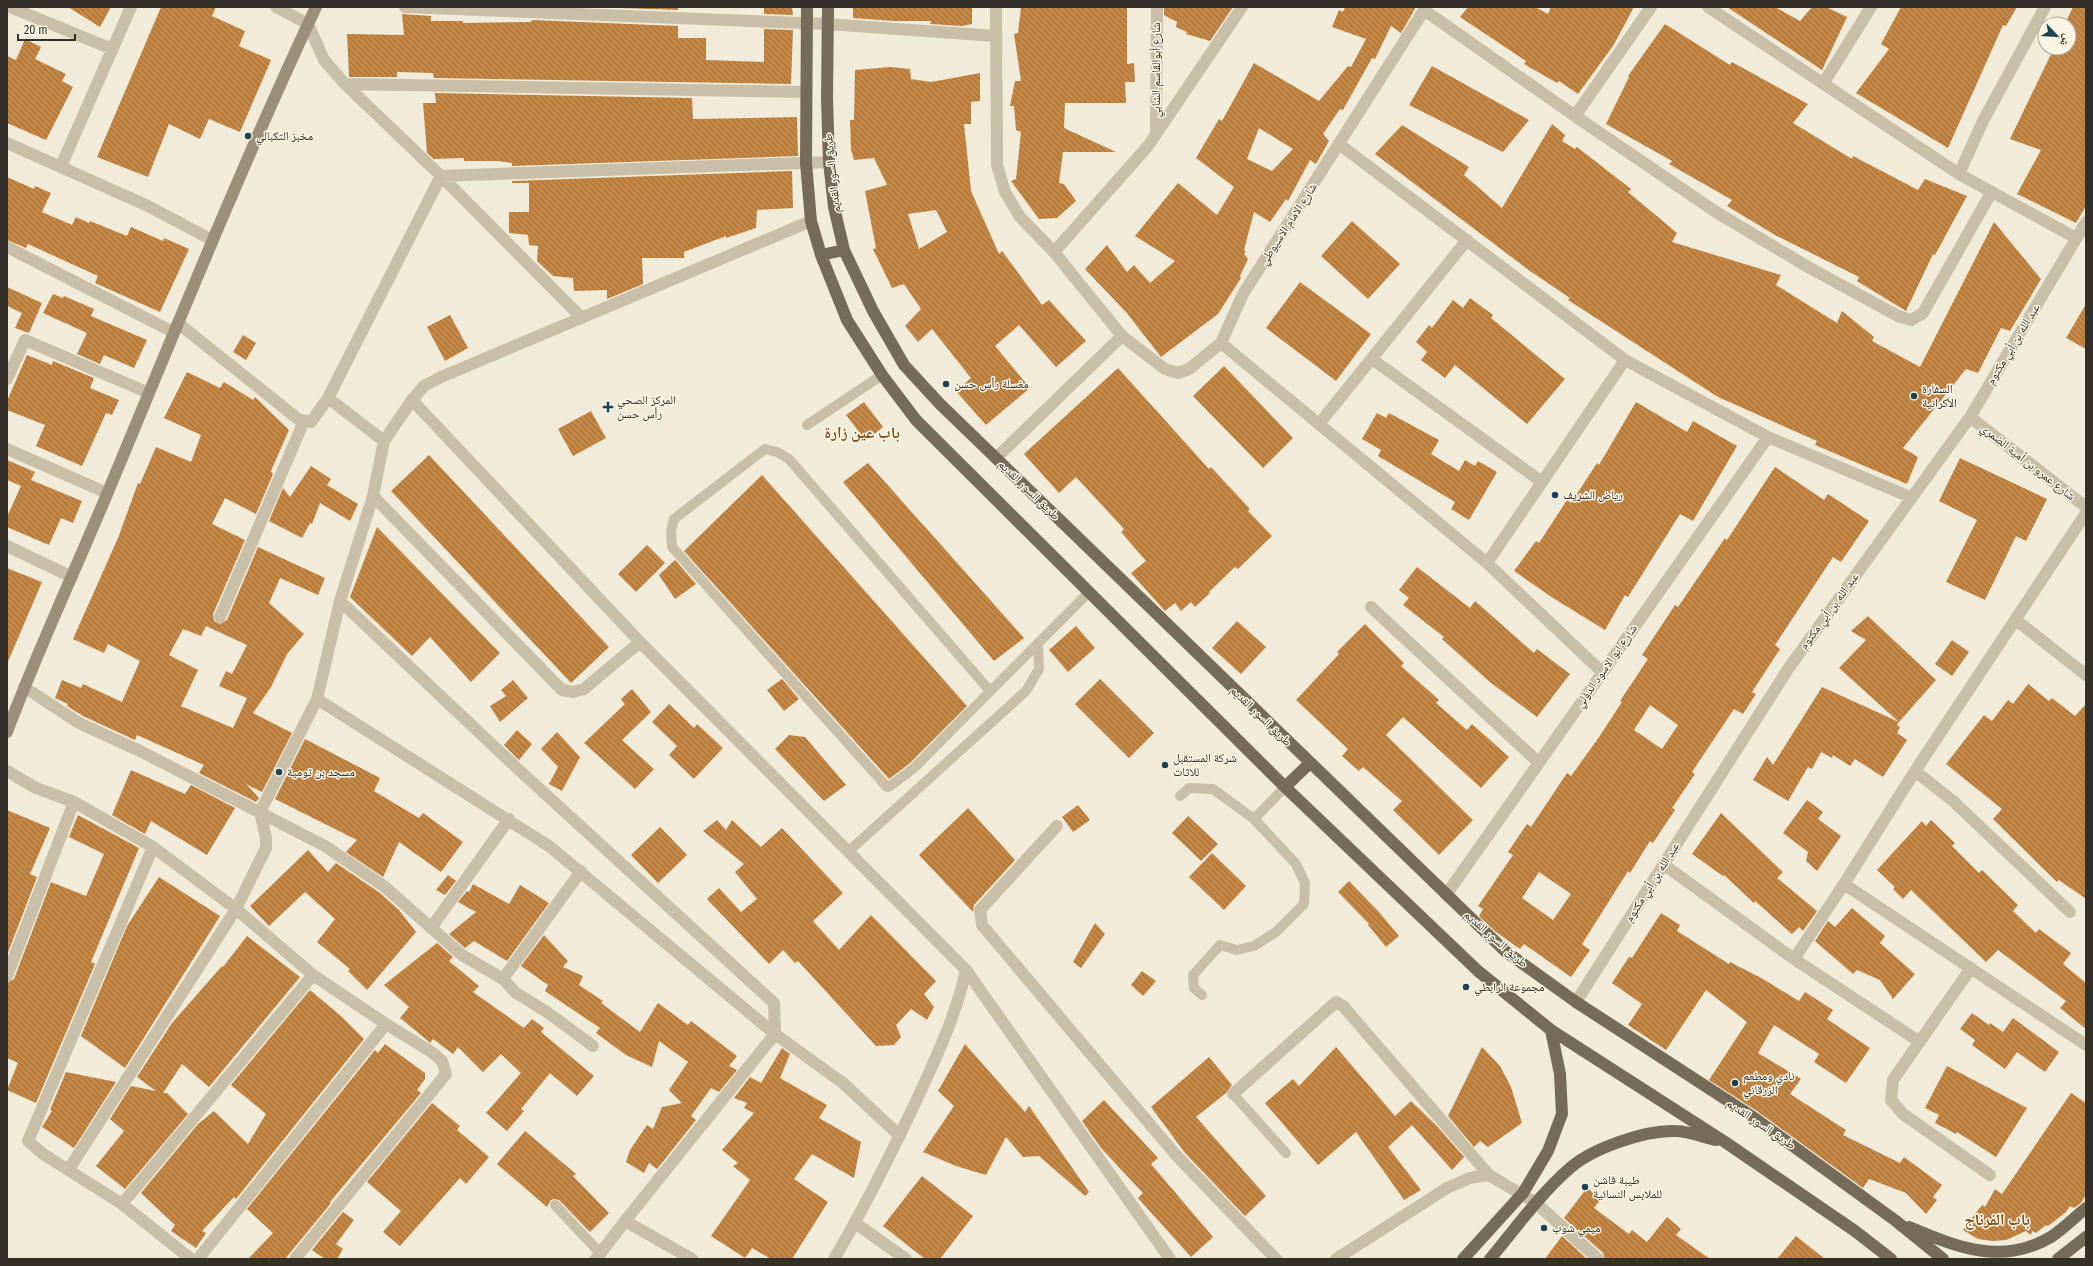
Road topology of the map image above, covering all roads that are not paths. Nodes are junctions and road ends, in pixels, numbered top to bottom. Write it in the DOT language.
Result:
graph roads {
  1 [pos="10,7"];
  2 [pos="131,7"];
  3 [pos="276,7"];
  4 [pos="316,7"];
  5 [pos="404,7"];
  6 [pos="807,7"];
  7 [pos="828,7"];
  8 [pos="996,7"];
  9 [pos="1156,7"];
  10 [pos="1242,7"];
  11 [pos="1651,7"];
  12 [pos="1708,7"];
  13 [pos="1871,7"];
  14 [pos="2045,7"];
  15 [pos="1425,8"];
  16 [pos="806,23"];
  17 [pos="308,24"];
  18 [pos="827,24"];
  19 [pos="995,36"];
  20 [pos="112,49"];
  21 [pos="345,84"];
  22 [pos="1824,84"];
  23 [pos="805,92"];
  24 [pos="1575,116"];
  25 [pos="1156,134"];
  26 [pos="7,143"];
  27 [pos="1339,144"];
  28 [pos="829,162"];
  29 [pos="806,163"];
  30 [pos="61,166"];
  31 [pos="1958,174"];
  32 [pos="441,176"];
  33 [pos="1991,193"];
  34 [pos="811,221"];
  35 [pos="2086,222"];
  36 [pos="2076,238"];
  37 [pos="212,240"];
  38 [pos="1467,240"];
  39 [pos="7,247"];
  40 [pos="844,250"];
  41 [pos="1054,252"];
  42 [pos="821,255"];
  43 [pos="582,318"];
  44 [pos="176,327"];
  45 [pos="1122,336"];
  46 [pos="1221,343"];
  47 [pos="1372,359"];
  48 [pos="1625,360"];
  49 [pos="882,375"];
  50 [pos="7,379"];
  51 [pos="149,393"];
  52 [pos="328,398"];
  53 [pos="412,400"];
  54 [pos="1970,417"];
  55 [pos="304,422"];
  56 [pos="1319,424"];
  57 [pos="807,425"];
  58 [pos="1768,437"];
  59 [pos="384,442"];
  60 [pos="7,449"];
  61 [pos="996,458"];
  62 [pos="1542,482"];
  63 [pos="108,493"];
  64 [pos="373,496"];
  65 [pos="1910,497"];
  66 [pos="2086,507"];
  67 [pos="2086,513"];
  68 [pos="7,546"];
  69 [pos="1487,563"];
  70 [pos="72,577"];
  71 [pos="1089,592"];
  72 [pos="340,601"];
  73 [pos="1371,607"];
  74 [pos="220,617"];
  75 [pos="2016,620"];
  76 [pos="640,642"];
  77 [pos="1038,643"];
  78 [pos="1602,672"];
  79 [pos="2086,675"];
  80 [pos="24,687"];
  81 [pos="990,691"];
  82 [pos="317,699"];
  83 [pos="7,732"];
  84 [pos="1538,762"];
  85 [pos="1310,763"];
  86 [pos="7,771"];
  87 [pos="1915,771"];
  88 [pos="1285,787"];
  89 [pos="1180,796"];
  90 [pos="74,802"];
  91 [pos="260,812"];
  92 [pos="509,819"];
  93 [pos="1254,819"];
  94 [pos="1057,826"];
  95 [pos="153,847"];
  96 [pos="850,851"];
  97 [pos="1663,864"];
  98 [pos="581,871"];
  99 [pos="1844,884"];
  100 [pos="1446,895"];
  101 [pos="236,909"];
  102 [pos="2070,912"];
  103 [pos="431,928"];
  104 [pos="1794,959"];
  105 [pos="1971,968"];
  106 [pos="966,970"];
  107 [pos="313,975"];
  108 [pos="7,976"];
  109 [pos="503,979"];
  110 [pos="1202,995"];
  111 [pos="1576,1002"];
  112 [pos="386,1024"];
  113 [pos="1551,1030"];
  114 [pos="775,1034"];
  115 [pos="1920,1042"];
  116 [pos="593,1046"];
  117 [pos="2086,1046"];
  118 [pos="1233,1094"];
  119 [pos="900,1136"];
  120 [pos="1725,1142"];
  121 [pos="1286,1152"];
  122 [pos="69,1169"];
  123 [pos="1489,1174"];
  124 [pos="1990,1175"];
  125 [pos="1523,1193"];
  126 [pos="1536,1203"];
  127 [pos="122,1204"];
  128 [pos="555,1205"];
  129 [pos="2086,1208"];
  130 [pos="625,1221"];
  131 [pos="1896,1221"];
  132 [pos="855,1223"];
  133 [pos="2086,1237"];
  134 [pos="598,1256"];
  135 [pos="191,1259"];
  136 [pos="198,1259"];
  137 [pos="295,1259"];
  138 [pos="692,1259"];
  139 [pos="834,1259"];
  140 [pos="906,1259"];
  141 [pos="1170,1259"];
  142 [pos="1276,1259"];
  143 [pos="1336,1259"];
  144 [pos="1464,1259"];
  145 [pos="1490,1259"];
  146 [pos="1598,1259"];
  147 [pos="1891,1259"];
  148 [pos="1943,1259"];
  149 [pos="2058,1259"];
  1 -- 20 [label="street"];
  2 -- 20 [label="street"];
  3 -- 17 [label="street"];
  4 -- 17 [label="street"];
  5 -- 16 [label="street"];
  6 -- 16 [label="main road, طريق السور القديم"];
  7 -- 18 [label="main road, طريق السور القديم"];
  8 -- 19 [label="street, شارع الامام الاسيوطي"];
  9 -- 25 [label="street, شارع أبوالقاسم الشابي"];
  10 -- 25 [label="street"];
  11 -- 24 [label="street"];
  12 -- 22 [label="street"];
  13 -- 22 [label="street"];
  14 -- 31 [label="street"];
  15 -- 24 [label="street"];
  15 -- 27 [label="street, شارع الامام الاسيوطي"];
  16 -- 18 [label="street"];
  16 -- 23 [label="main road, طريق السور القديم"];
  17 -- 21 [label="street"];
  17 -- 37 [label="street"];
  18 -- 19 [label="street"];
  18 -- 28 [label="main road, طريق السور القديم"];
  19 -- 41 [label="street, شارع الامام الاسيوطي"];
  20 -- 30 [label="street"];
  21 -- 23 [label="street"];
  21 -- 32 [label="street"];
  22 -- 31 [label="street"];
  23 -- 29 [label="main road, طريق السور القديم"];
  24 -- 33 [label="street"];
  25 -- 41 [label="street"];
  26 -- 30 [label="street"];
  27 -- 38 [label="street"];
  27 -- 46 [label="street, شارع الامام الاسيوطي"];
  28 -- 29 [label="street"];
  28 -- 40 [label="main road, طريق السور القديم"];
  29 -- 32 [label="street"];
  29 -- 34 [label="main road, طريق السور القديم"];
  30 -- 37 [label="street"];
  31 -- 33 [label="street"];
  32 -- 43 [label="street"];
  32 -- 52 [label="street"];
  33 -- 36 [label="street"];
  34 -- 42 [label="main road, طريق السور القديم"];
  34 -- 43 [label="street"];
  35 -- 36 [label="street, عبد الله بن أبي مكتوم"];
  36 -- 54 [label="street, عبد الله بن أبي مكتوم"];
  37 -- 44 [label="street"];
  38 -- 47 [label="street"];
  38 -- 48 [label="street"];
  39 -- 44 [label="street"];
  40 -- 42 [label="main road"];
  40 -- 61 [label="main road, طريق السور القديم"];
  41 -- 45 [label="street, شارع الامام الاسيوطي"];
  42 -- 49 [label="main road, طريق السور القديم"];
  43 -- 53 [label="street"];
  44 -- 51 [label="street"];
  44 -- 55 [label="street"];
  45 -- 46 [label="street, شارع الامام الاسيوطي"];
  45 -- 61 [label="street"];
  46 -- 56 [label="street"];
  47 -- 56 [label="street"];
  47 -- 62 [label="street"];
  48 -- 58 [label="street"];
  48 -- 62 [label="street"];
  49 -- 57 [label="lane"];
  49 -- 71 [label="main road, طريق السور القديم"];
  50 -- 51 [label="street"];
  51 -- 63 [label="street"];
  52 -- 55 [label="street"];
  52 -- 59 [label="street"];
  53 -- 59 [label="street"];
  53 -- 76 [label="street"];
  54 -- 65 [label="street, عبد الله بن أبي مكتوم"];
  54 -- 66 [label="street, شارع عمرو بن أمية الضمري"];
  55 -- 74 [label="street"];
  56 -- 69 [label="street"];
  58 -- 65 [label="street"];
  58 -- 78 [label="street, شارع ابو الاسود الدؤلي"];
  59 -- 64 [label="street"];
  60 -- 63 [label="street"];
  61 -- 85 [label="main road, طريق السور القديم"];
  62 -- 69 [label="street"];
  63 -- 70 [label="street"];
  64 -- 72 [label="street"];
  64 -- 76 [label="street"];
  65 -- 97 [label="street, عبد الله بن أبي مكتوم"];
  67 -- 75 [label="street"];
  68 -- 70 [label="street"];
  69 -- 78 [label="street"];
  70 -- 80 [label="street"];
  71 -- 77 [label="lane"];
  71 -- 88 [label="main road, طريق السور القديم"];
  72 -- 82 [label="street"];
  72 -- 114 [label="street"];
  73 -- 84 [label="street"];
  75 -- 79 [label="street"];
  75 -- 87 [label="street"];
  76 -- 96 [label="street"];
  77 -- 81 [label="lane"];
  77 -- 96 [label="lane"];
  78 -- 84 [label="street, شارع ابو الاسود الدؤلي"];
  80 -- 83 [label="street"];
  80 -- 91 [label="street"];
  81 -- 81 [label="lane"];
  82 -- 91 [label="street"];
  82 -- 92 [label="street"];
  84 -- 100 [label="street, شارع ابو الاسود الدؤلي"];
  85 -- 88 [label="main road"];
  85 -- 100 [label="main road, طريق السور القديم"];
  86 -- 90 [label="street"];
  87 -- 99 [label="street"];
  87 -- 102 [label="street"];
  88 -- 93 [label="lane"];
  88 -- 113 [label="main road, طريق السور القديم"];
  89 -- 93 [label="lane"];
  90 -- 95 [label="street"];
  90 -- 108 [label="street"];
  91 -- 101 [label="street"];
  91 -- 103 [label="street"];
  92 -- 98 [label="street"];
  92 -- 103 [label="street"];
  93 -- 110 [label="lane"];
  94 -- 142 [label="street"];
  95 -- 101 [label="street"];
  95 -- 122 [label="street"];
  96 -- 106 [label="street"];
  97 -- 104 [label="street"];
  97 -- 111 [label="street, عبد الله بن أبي مكتوم"];
  98 -- 109 [label="street"];
  98 -- 114 [label="street"];
  99 -- 104 [label="street"];
  99 -- 105 [label="street"];
  100 -- 111 [label="main road, طريق السور القديم"];
  101 -- 107 [label="street"];
  101 -- 122 [label="street"];
  103 -- 109 [label="street"];
  104 -- 115 [label="street"];
  105 -- 115 [label="street"];
  105 -- 117 [label="street"];
  106 -- 119 [label="street"];
  106 -- 141 [label="street"];
  107 -- 112 [label="street"];
  107 -- 127 [label="street"];
  109 -- 116 [label="street"];
  111 -- 131 [label="main road, طريق السور القديم"];
  112 -- 136 [label="street"];
  112 -- 137 [label="street"];
  113 -- 120 [label="main road, طريق السور القديم"];
  113 -- 125 [label="main road"];
  114 -- 119 [label="street"];
  114 -- 130 [label="street"];
  115 -- 124 [label="street"];
  118 -- 121 [label="lane"];
  118 -- 123 [label="street"];
  119 -- 132 [label="street"];
  120 -- 126 [label="main road"];
  120 -- 147 [label="main road, طريق السور القديم"];
  122 -- 127 [label="street"];
  123 -- 125 [label="street"];
  123 -- 143 [label="street"];
  125 -- 126 [label="street"];
  125 -- 144 [label="main road"];
  126 -- 145 [label="main road"];
  126 -- 146 [label="street"];
  127 -- 135 [label="street"];
  128 -- 134 [label="lane"];
  129 -- 131 [label="main road"];
  130 -- 134 [label="street"];
  130 -- 138 [label="street"];
  131 -- 148 [label="main road, طريق السور القديم"];
  132 -- 139 [label="street"];
  132 -- 140 [label="street"];
  133 -- 149 [label="main road"];
}
